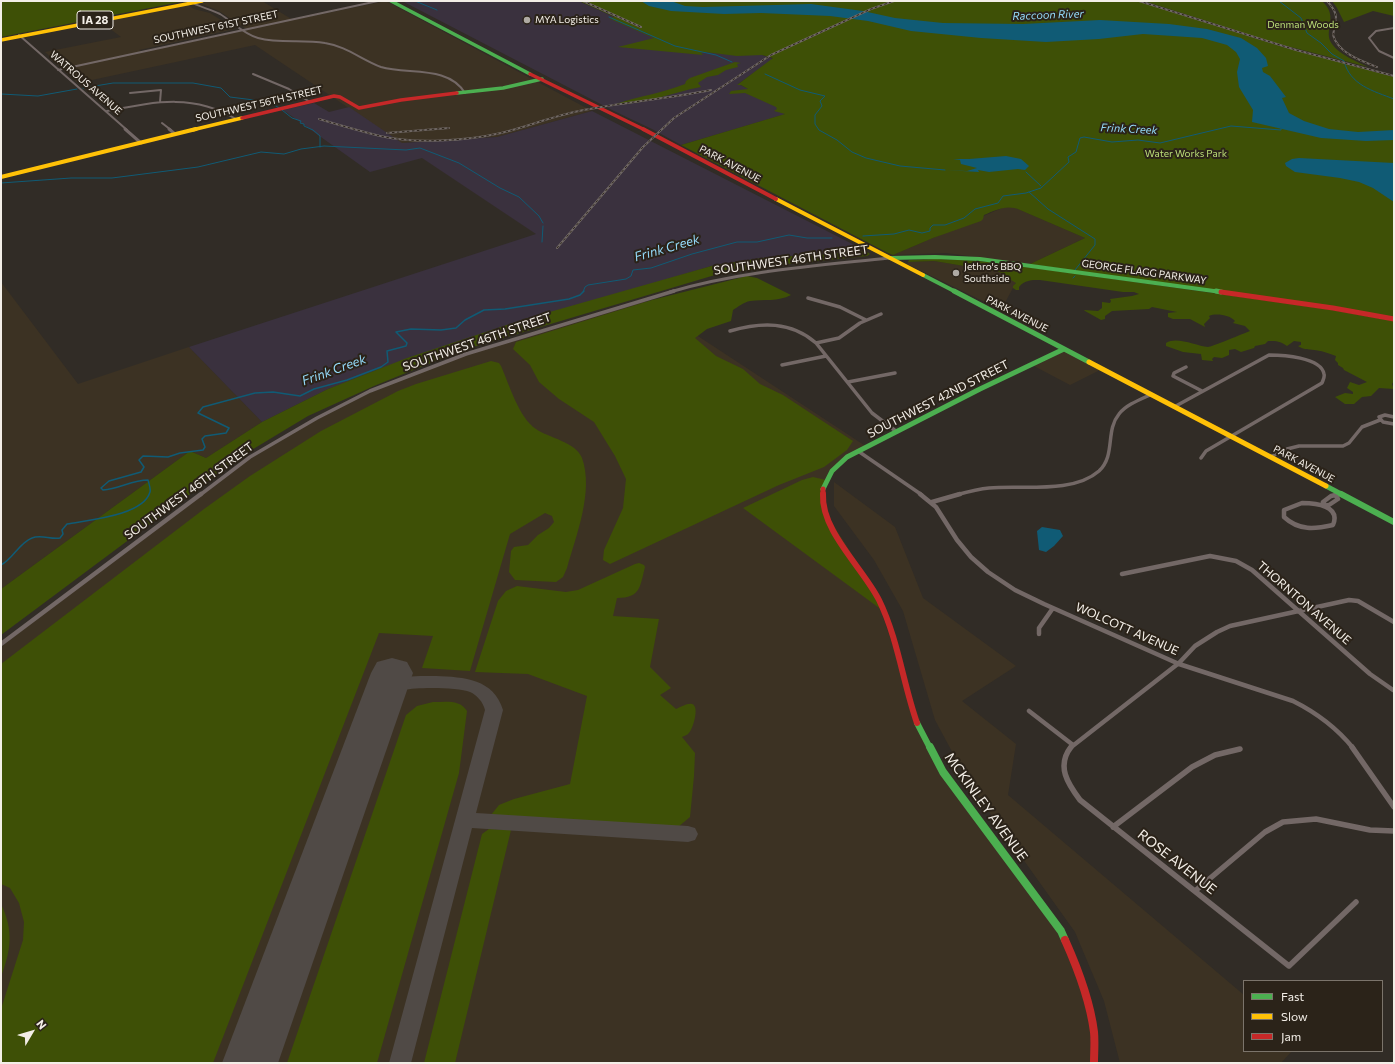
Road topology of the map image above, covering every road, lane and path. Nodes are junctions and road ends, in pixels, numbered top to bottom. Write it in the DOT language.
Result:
graph roads {
  1 [pos="202,1"];
  2 [pos="378,1"];
  3 [pos="391,1"];
  4 [pos="398,1"];
  5 [pos="190,2"];
  6 [pos="1394,28"];
  7 [pos="243,30"];
  8 [pos="20,36"];
  9 [pos="1,39"];
  10 [pos="1394,58"];
  11 [pos="58,70"];
  12 [pos="253,74"];
  13 [pos="543,79"];
  14 [pos="130,93"];
  15 [pos="466,93"];
  16 [pos="160,102"];
  17 [pos="310,102"];
  18 [pos="106,111"];
  19 [pos="236,119"];
  20 [pos="162,123"];
  21 [pos="175,134"];
  22 [pos="141,143"];
  23 [pos="1,177"];
  24 [pos="889,258"];
  25 [pos="808,298"];
  26 [pos="882,314"];
  27 [pos="1394,319"];
  28 [pos="866,320"];
  29 [pos="730,331"];
  30 [pos="816,343"];
  31 [pos="1064,349"];
  32 [pos="826,356"];
  33 [pos="782,364"];
  34 [pos="1186,367"];
  35 [pos="895,373"];
  36 [pos="848,382"];
  37 [pos="1202,391"];
  38 [pos="1150,395"];
  39 [pos="1174,407"];
  40 [pos="1394,417"];
  41 [pos="1380,420"];
  42 [pos="1394,424"];
  43 [pos="897,432"];
  44 [pos="1230,436"];
  45 [pos="858,451"];
  46 [pos="1270,457"];
  47 [pos="1201,458"];
  48 [pos="828,477"];
  49 [pos="1338,495"];
  50 [pos="932,502"];
  51 [pos="1324,505"];
  52 [pos="1394,522"];
  53 [pos="1122,574"];
  54 [pos="1053,608"];
  55 [pos="1298,611"];
  56 [pos="1394,622"];
  57 [pos="1039,634"];
  58 [pos="1,644"];
  59 [pos="1179,663"];
  60 [pos="1393,690"];
  61 [pos="1029,711"];
  62 [pos="1073,745"];
  63 [pos="1240,749"];
  64 [pos="1394,807"];
  65 [pos="1113,827"];
  66 [pos="1394,831"];
  67 [pos="1195,892"];
  68 [pos="1356,902"];
  69 [pos="1094,1063"];
  1 -- 5 [label="main road, IA 28"];
  2 -- 7 [label="street, SOUTHWEST 61ST STREET"];
  3 -- 13 [label="main road, PARK AVENUE"];
  4 -- 13 [label="main road, PARK AVENUE"];
  5 -- 7 [label="street"];
  5 -- 8 [label="main road, IA 28"];
  6 -- 10 [label="street"];
  7 -- 11 [label="street, SOUTHWEST 61ST STREET"];
  7 -- 15 [label="street"];
  8 -- 9 [label="main road, IA 28"];
  8 -- 11 [label="street, WATROUS AVENUE"];
  11 -- 18 [label="street, WATROUS AVENUE"];
  12 -- 17 [label="street"];
  13 -- 15 [label="main road, SOUTHWEST 56TH STREET"];
  13 -- 24 [label="main road, PARK AVENUE"];
  14 -- 16 [label="street"];
  15 -- 17 [label="main road, SOUTHWEST 56TH STREET"];
  16 -- 18 [label="street"];
  16 -- 19 [label="street"];
  17 -- 19 [label="main road, SOUTHWEST 56TH STREET"];
  18 -- 22 [label="street, WATROUS AVENUE"];
  19 -- 21 [label="main road, SOUTHWEST 56TH STREET"];
  20 -- 21 [label="street"];
  21 -- 22 [label="main road, SOUTHWEST 56TH STREET"];
  22 -- 23 [label="main road, SOUTHWEST 56TH STREET"];
  24 -- 27 [label="main road, GEORGE FLAGG PARKWAY"];
  24 -- 31 [label="main road, PARK AVENUE"];
  24 -- 58 [label="street, SOUTHWEST 46TH STREET"];
  25 -- 28 [label="street"];
  26 -- 28 [label="street"];
  28 -- 30 [label="street"];
  29 -- 30 [label="street"];
  30 -- 32 [label="street"];
  31 -- 38 [label="main road, PARK AVENUE"];
  31 -- 43 [label="main road, SOUTHWEST 42ND STREET"];
  32 -- 33 [label="street"];
  32 -- 36 [label="street"];
  34 -- 37 [label="street"];
  35 -- 36 [label="street"];
  36 -- 43 [label="street"];
  37 -- 39 [label="street"];
  37 -- 44 [label="street"];
  38 -- 39 [label="main road, PARK AVENUE"];
  38 -- 50 [label="street"];
  39 -- 44 [label="main road, PARK AVENUE"];
  40 -- 41 [label="street"];
  41 -- 42 [label="street"];
  41 -- 46 [label="street"];
  43 -- 45 [label="main road, SOUTHWEST 42ND STREET"];
  44 -- 46 [label="main road, PARK AVENUE"];
  44 -- 47 [label="street"];
  45 -- 48 [label="main road, SOUTHWEST 42ND STREET"];
  45 -- 50 [label="street, WOLCOTT AVENUE"];
  46 -- 49 [label="main road, PARK AVENUE"];
  48 -- 69 [label="main road, MCKINLEY AVENUE"];
  49 -- 51 [label="street"];
  49 -- 52 [label="main road, PARK AVENUE"];
  50 -- 54 [label="street, WOLCOTT AVENUE"];
  51 -- 51 [label="street"];
  53 -- 55 [label="street, THORNTON AVENUE"];
  54 -- 57 [label="street"];
  54 -- 59 [label="street, WOLCOTT AVENUE"];
  55 -- 56 [label="street"];
  55 -- 59 [label="street"];
  55 -- 60 [label="street, THORNTON AVENUE"];
  59 -- 62 [label="street"];
  59 -- 64 [label="street, WOLCOTT AVENUE"];
  61 -- 62 [label="street"];
  62 -- 65 [label="street, ROSE AVENUE"];
  63 -- 65 [label="street"];
  65 -- 67 [label="street, ROSE AVENUE"];
  66 -- 67 [label="street"];
  67 -- 68 [label="street, ROSE AVENUE"];
}
